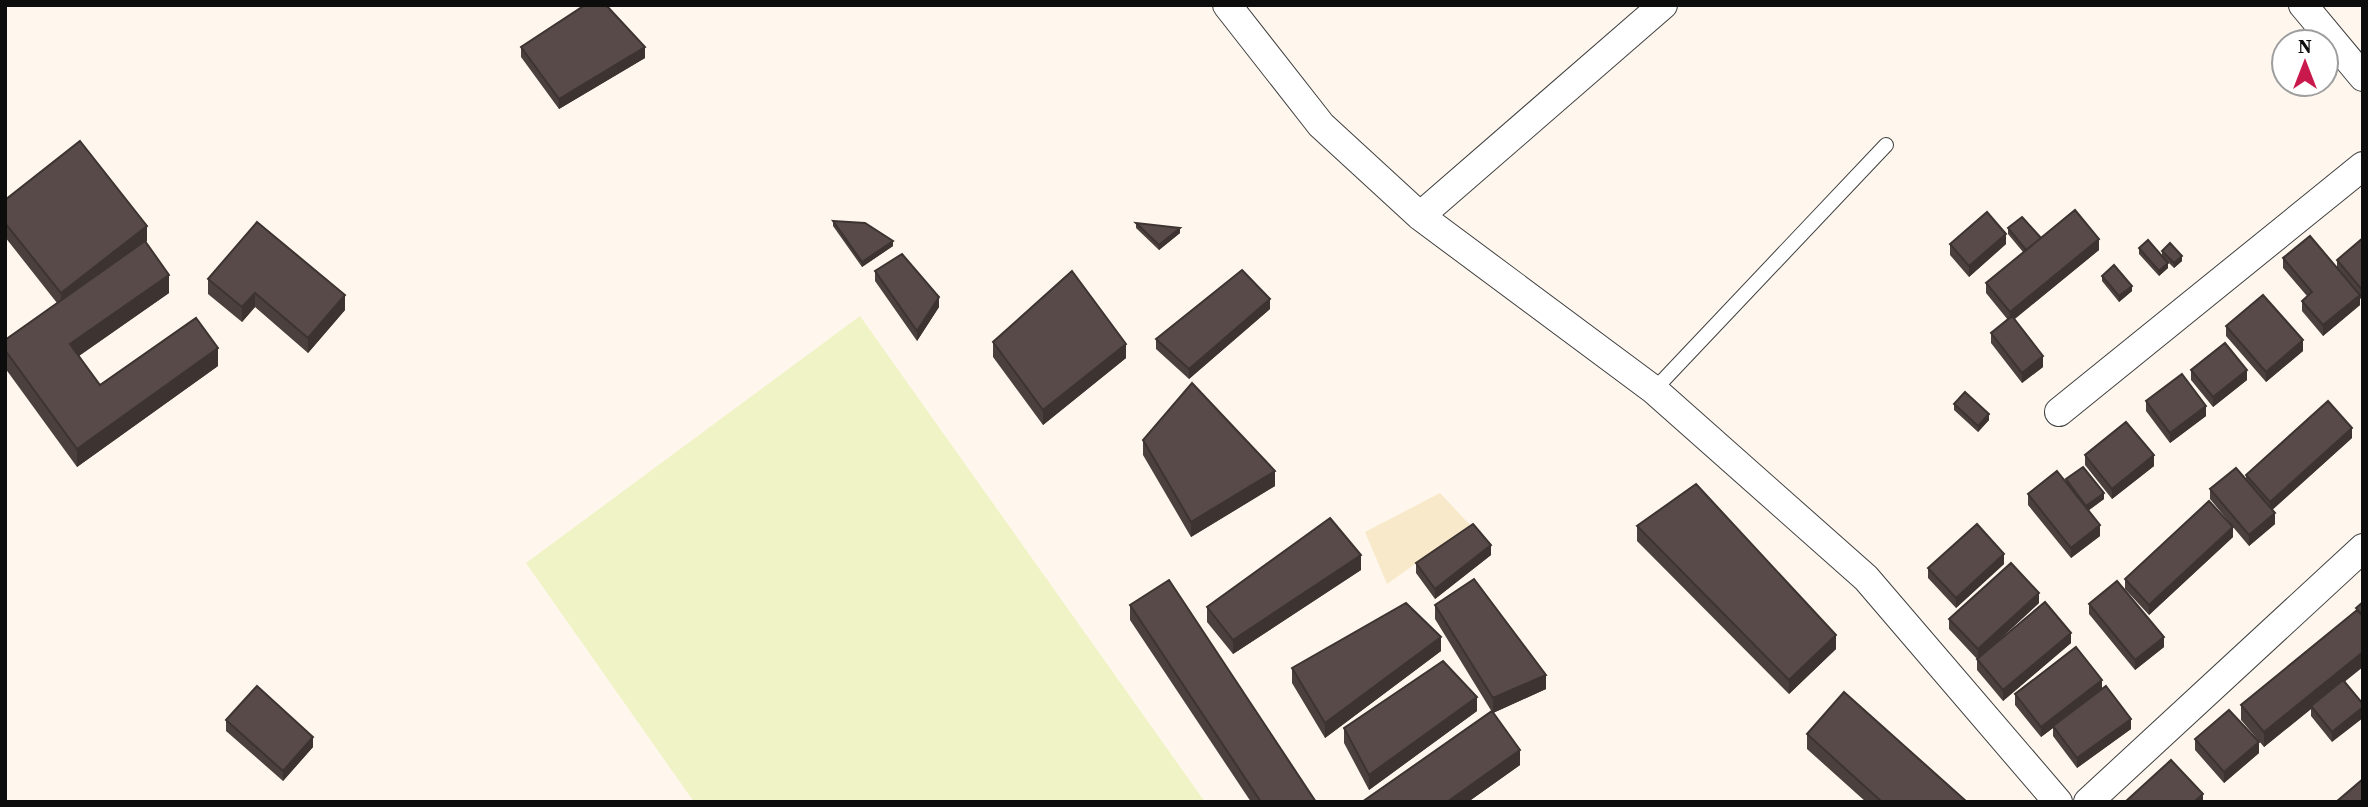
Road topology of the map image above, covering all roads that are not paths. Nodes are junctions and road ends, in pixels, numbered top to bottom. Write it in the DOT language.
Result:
graph roads {
  1 [pos="1662,5"];
  2 [pos="2303,5"];
  3 [pos="1233,7"];
  4 [pos="2363,77"];
  5 [pos="1886,145"];
  6 [pos="2363,166"];
  7 [pos="1420,216"];
  8 [pos="1654,390"];
  9 [pos="2059,412"];
  10 [pos="2363,548"];
  11 [pos="2058,802"];
  12 [pos="2088,802"];
  1 -- 7 [label="street"];
  2 -- 4 [label="street"];
  3 -- 7 [label="street"];
  5 -- 8 [label="lane"];
  6 -- 9 [label="street"];
  7 -- 8 [label="street"];
  8 -- 11 [label="street"];
  10 -- 12 [label="street"];
}
